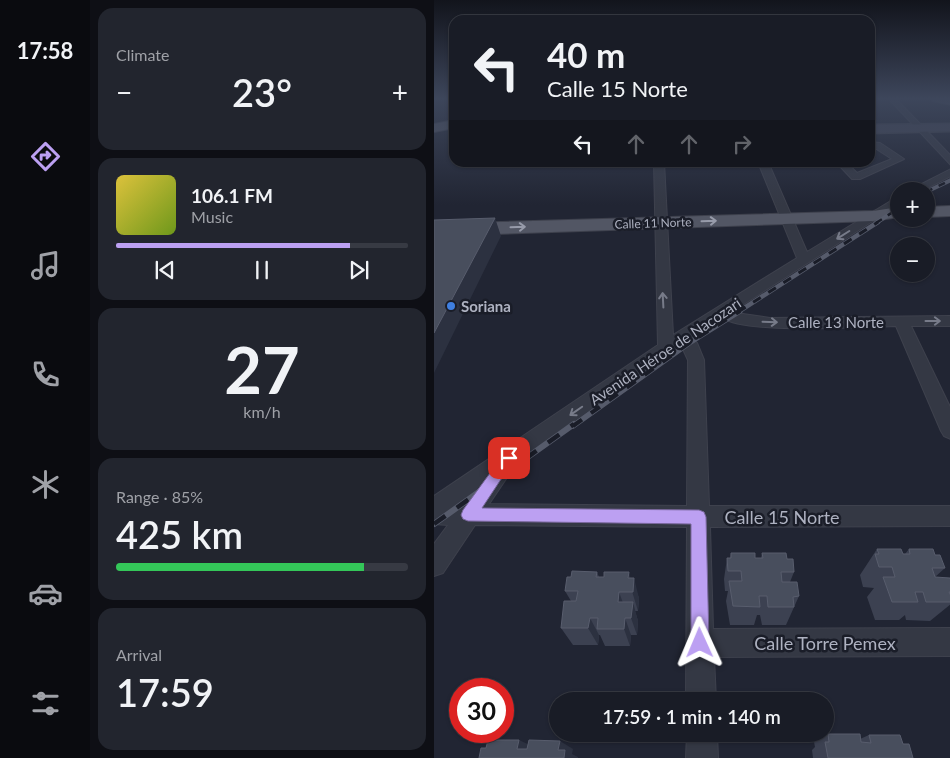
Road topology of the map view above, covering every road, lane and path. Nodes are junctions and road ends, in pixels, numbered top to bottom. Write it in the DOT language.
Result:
graph roads {
  1 [pos="925,134"];
  2 [pos="875,146"];
  3 [pos="950,162"];
  4 [pos="659,167"];
  5 [pos="765,167"];
  6 [pos="845,167"];
  7 [pos="950,172"];
  8 [pos="931,182"];
  9 [pos="890,205"];
  10 [pos="950,211"];
  11 [pos="935,212"];
  12 [pos="890,213"];
  13 [pos="873,216"];
  14 [pos="787,218"];
  15 [pos="935,218"];
  16 [pos="950,218"];
  17 [pos="890,219"];
  18 [pos="660,223"];
  19 [pos="434,230"];
  20 [pos="804,259"];
  21 [pos="724,312"];
  22 [pos="950,321"];
  23 [pos="901,322"];
  24 [pos="673,343"];
  25 [pos="950,431"];
  26 [pos="509,458"];
  27 [pos="434,509"];
  28 [pos="434,514"];
  29 [pos="468,515"];
  30 [pos="950,516"];
  31 [pos="699,517"];
  32 [pos="434,564"];
  33 [pos="950,642"];
  34 [pos="700,643"];
  35 [pos="701,692"];
  36 [pos="702,742"];
  37 [pos="702,758"];
  1 -- 3 [label="street"];
  2 -- 6 [label="street"];
  4 -- 18 [label="street"];
  5 -- 14 [label="street"];
  7 -- 8 [label="street"];
  9 -- 13 [label="street, Avenida Héroe de Nacozari"];
  10 -- 11 [label="main road"];
  12 -- 13 [label="main road, Calle 11 Norte"];
  13 -- 14 [label="main road, Calle 11 Norte"];
  13 -- 17 [label="main road, Calle 11 Norte"];
  13 -- 20 [label="street, Avenida Héroe de Nacozari, one-way"];
  18 -- 14 [label="main road, Calle 11 Norte, one-way"];
  14 -- 20 [label="street"];
  15 -- 16 [label="main road"];
  19 -- 18 [label="main road, Calle 11 Norte, one-way"];
  24 -- 18 [label="street, one-way"];
  20 -- 21 [label="street, Avenida Héroe de Nacozari"];
  21 -- 23 [label="street, Calle 13 Norte, one-way"];
  21 -- 24 [label="street, Avenida Héroe de Nacozari"];
  23 -- 22 [label="street, Calle 13 Norte, one-way"];
  23 -- 25 [label="street"];
  24 -- 26 [label="street, Avenida Héroe de Nacozari, one-way"];
  24 -- 31 [label="street"];
  26 -- 27 [label="street, Avenida Héroe de Nacozari"];
  26 -- 29 [label="street"];
  28 -- 29 [label="street, Calle 15 Norte"];
  29 -- 31 [label="street, Calle 15 Norte"];
  29 -- 32 [label="street"];
  30 -- 31 [label="street, Calle 15 Norte"];
  31 -- 34 [label="street"];
  33 -- 34 [label="street, Calle Torre Pemex"];
  34 -- 35 [label="street"];
  36 -- 37 [label="street"];
}
